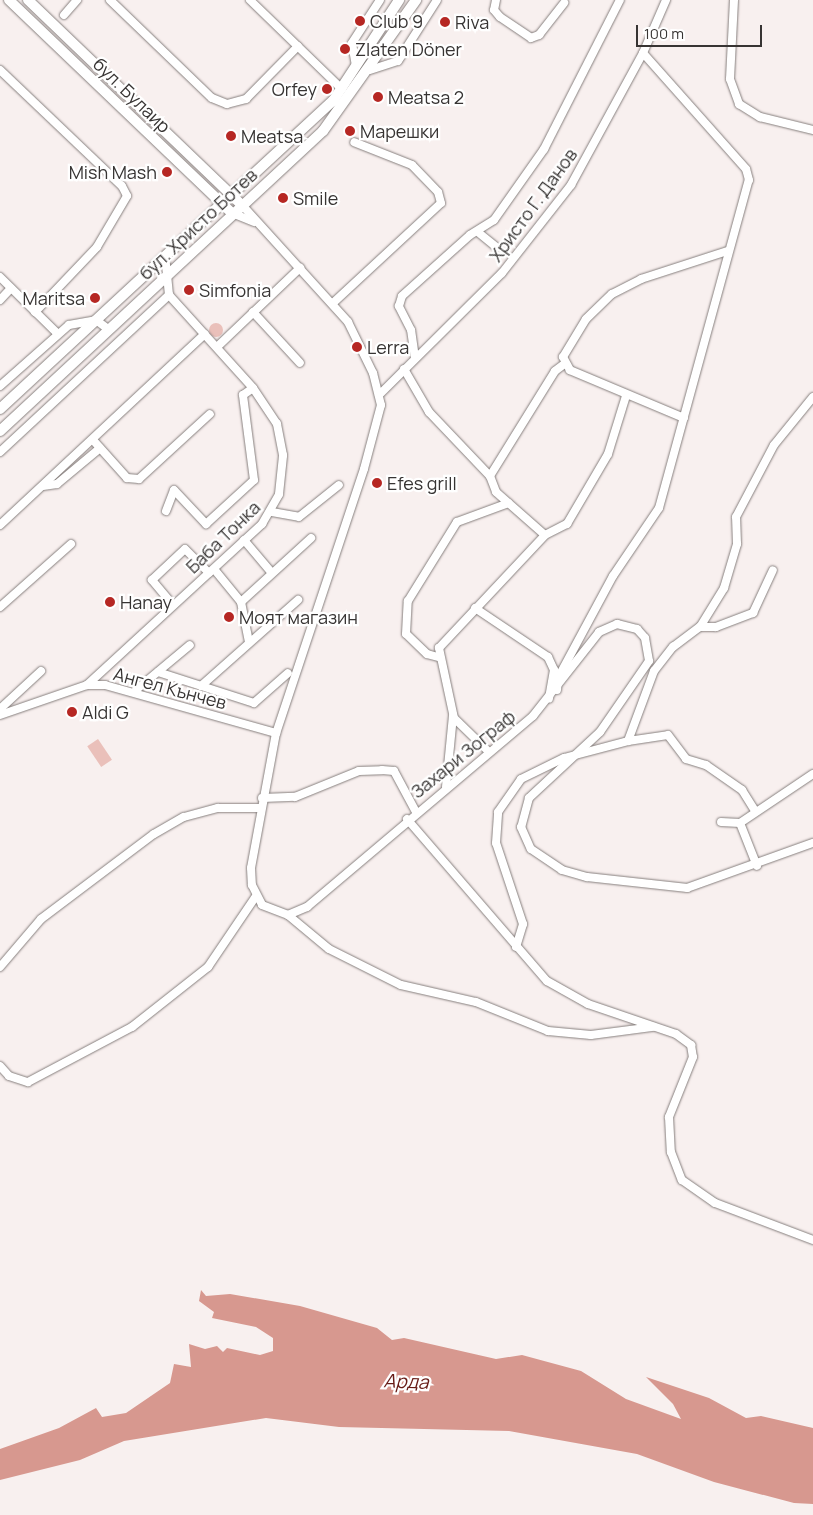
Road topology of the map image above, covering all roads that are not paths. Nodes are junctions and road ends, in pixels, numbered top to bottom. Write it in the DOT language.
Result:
graph roads {
  1 [pos="10,0"];
  2 [pos="28,0"];
  3 [pos="76,0"];
  4 [pos="110,0"];
  5 [pos="250,0"];
  6 [pos="264,0"];
  7 [pos="380,0"];
  8 [pos="399,0"];
  9 [pos="416,0"];
  10 [pos="437,0"];
  11 [pos="496,0"];
  12 [pos="620,0"];
  13 [pos="666,0"];
  14 [pos="734,0"];
  15 [pos="564,3"];
  16 [pos="258,7"];
  17 [pos="64,16"];
  18 [pos="298,46"];
  19 [pos="643,53"];
  20 [pos="356,66"];
  21 [pos="0,70"];
  22 [pos="370,70"];
  23 [pos="342,89"];
  24 [pos="813,130"];
  25 [pos="354,142"];
  26 [pos="230,194"];
  27 [pos="221,202"];
  28 [pos="242,205"];
  29 [pos="232,213"];
  30 [pos="254,222"];
  31 [pos="479,232"];
  32 [pos="496,246"];
  33 [pos="727,251"];
  34 [pos="165,255"];
  35 [pos="300,268"];
  36 [pos="0,277"];
  37 [pos="165,277"];
  38 [pos="11,288"];
  39 [pos="169,295"];
  40 [pos="0,300"];
  41 [pos="333,303"];
  42 [pos="35,312"];
  43 [pos="253,312"];
  44 [pos="96,320"];
  45 [pos="108,329"];
  46 [pos="57,333"];
  47 [pos="205,334"];
  48 [pos="217,347"];
  49 [pos="414,358"];
  50 [pos="300,363"];
  51 [pos="563,365"];
  52 [pos="404,369"];
  53 [pos="0,386"];
  54 [pos="252,388"];
  55 [pos="379,395"];
  56 [pos="626,396"];
  57 [pos="813,397"];
  58 [pos="0,408"];
  59 [pos="210,414"];
  60 [pos="684,418"];
  61 [pos="0,430"];
  62 [pos="93,440"];
  63 [pos="100,448"];
  64 [pos="0,452"];
  65 [pos="490,476"];
  66 [pos="339,485"];
  67 [pos="42,486"];
  68 [pos="509,503"];
  69 [pos="166,510"];
  70 [pos="272,512"];
  71 [pos="0,525"];
  72 [pos="545,535"];
  73 [pos="311,538"];
  74 [pos="244,540"];
  75 [pos="71,544"];
  76 [pos="773,570"];
  77 [pos="211,571"];
  78 [pos="272,573"];
  79 [pos="298,600"];
  80 [pos="241,602"];
  81 [pos="173,605"];
  82 [pos="0,607"];
  83 [pos="475,608"];
  84 [pos="700,627"];
  85 [pos="249,642"];
  86 [pos="190,645"];
  87 [pos="438,657"];
  88 [pos="41,672"];
  89 [pos="158,672"];
  90 [pos="288,673"];
  91 [pos="87,685"];
  92 [pos="201,686"];
  93 [pos="136,690"];
  94 [pos="556,692"];
  95 [pos="549,699"];
  96 [pos="0,708"];
  97 [pos="0,715"];
  98 [pos="453,715"];
  99 [pos="276,733"];
  100 [pos="628,741"];
  101 [pos="489,752"];
  102 [pos="582,752"];
  103 [pos="813,774"];
  104 [pos="446,787"];
  105 [pos="262,798"];
  106 [pos="260,808"];
  107 [pos="754,810"];
  108 [pos="416,812"];
  109 [pos="408,819"];
  110 [pos="720,822"];
  111 [pos="740,823"];
  112 [pos="813,843"];
  113 [pos="757,866"];
  114 [pos="256,896"];
  115 [pos="288,916"];
  116 [pos="516,947"];
  117 [pos="0,966"];
  118 [pos="653,1027"];
  119 [pos="0,1066"];
  120 [pos="813,1240"];
  1 -- 27 [label="main road, бул. Булаир"];
  2 -- 26 [label="main road, бул. Булаир"];
  3 -- 17 [label="street"];
  4 -- 18 [label="street"];
  5 -- 16 [label="street"];
  6 -- 16 [label="street"];
  7 -- 20 [label="street"];
  8 -- 20 [label="main road, бул. Христо Ботев"];
  9 -- 22 [label="main road, бул. Христо Ботев"];
  10 -- 22 [label="street"];
  11 -- 15 [label="street"];
  12 -- 31 [label="street"];
  13 -- 19 [label="street, Христо Г. Данов"];
  14 -- 24 [label="street"];
  16 -- 18 [label="street"];
  18 -- 23 [label="street"];
  19 -- 33 [label="street"];
  19 -- 49 [label="street, Христо Г. Данов"];
  20 -- 23 [label="main road, бул. Христо Ботев"];
  21 -- 42 [label="street"];
  22 -- 28 [label="main road, бул. Христо Ботев"];
  23 -- 26 [label="main road, бул. Христо Ботев"];
  25 -- 41 [label="street"];
  26 -- 27 [label="main road, бул. Христо Ботев"];
  26 -- 28 [label="main road, бул. Булаир"];
  27 -- 29 [label="main road, бул. Булаир"];
  27 -- 34 [label="main road, бул. Христо Ботев"];
  28 -- 29 [label="main road, бул. Христо Ботев"];
  28 -- 30 [label="street"];
  29 -- 30 [label="street"];
  29 -- 37 [label="main road, бул. Христо Ботев"];
  30 -- 35 [label="street"];
  31 -- 32 [label="street"];
  31 -- 49 [label="street"];
  33 -- 51 [label="street"];
  33 -- 60 [label="street"];
  34 -- 37 [label="street"];
  34 -- 44 [label="main road, бул. Христо Ботев"];
  35 -- 41 [label="street"];
  35 -- 43 [label="street"];
  36 -- 38 [label="street"];
  37 -- 39 [label="street"];
  37 -- 45 [label="main road, бул. Христо Ботев"];
  38 -- 40 [label="street"];
  38 -- 42 [label="street"];
  39 -- 47 [label="street, Баба Тонка"];
  39 -- 64 [label="street"];
  41 -- 55 [label="street"];
  42 -- 46 [label="street"];
  43 -- 48 [label="street"];
  43 -- 50 [label="street"];
  44 -- 45 [label="street"];
  44 -- 46 [label="street"];
  44 -- 58 [label="main road, бул. Христо Ботев"];
  45 -- 61 [label="main road, бул. Христо Ботев"];
  46 -- 53 [label="street"];
  47 -- 48 [label="street, Баба Тонка"];
  47 -- 62 [label="street"];
  48 -- 54 [label="street, Баба Тонка"];
  49 -- 52 [label="street, Христо Г. Данов"];
  51 -- 56 [label="street"];
  51 -- 65 [label="street"];
  52 -- 55 [label="street, Христо Г. Данов"];
  52 -- 65 [label="street"];
  54 -- 69 [label="street"];
  54 -- 70 [label="street, Баба Тонка"];
  55 -- 99 [label="street"];
  56 -- 60 [label="street"];
  56 -- 72 [label="street"];
  57 -- 84 [label="street"];
  59 -- 63 [label="street"];
  60 -- 94 [label="street"];
  62 -- 63 [label="street"];
  62 -- 67 [label="street"];
  63 -- 67 [label="street"];
  65 -- 68 [label="street"];
  66 -- 70 [label="street"];
  67 -- 71 [label="street"];
  68 -- 72 [label="street"];
  68 -- 87 [label="street"];
  70 -- 74 [label="street, Баба Тонка"];
  72 -- 83 [label="street"];
  73 -- 78 [label="street"];
  74 -- 77 [label="street, Баба Тонка"];
  74 -- 78 [label="street"];
  75 -- 82 [label="street"];
  76 -- 84 [label="street"];
  77 -- 80 [label="street"];
  77 -- 81 [label="street, Баба Тонка"];
  77 -- 81 [label="street"];
  78 -- 80 [label="street"];
  79 -- 85 [label="street"];
  80 -- 85 [label="street"];
  81 -- 91 [label="street, Баба Тонка"];
  83 -- 87 [label="street"];
  83 -- 95 [label="street"];
  84 -- 100 [label="street"];
  85 -- 92 [label="street"];
  86 -- 89 [label="street"];
  87 -- 98 [label="street"];
  88 -- 96 [label="street"];
  89 -- 92 [label="street"];
  89 -- 93 [label="street"];
  90 -- 92 [label="street"];
  91 -- 93 [label="street, Ангел Кънчев"];
  91 -- 97 [label="street, Ангел Кънчев"];
  93 -- 99 [label="street, Ангел Кънчев"];
  94 -- 95 [label="street, Захари Зограф"];
  94 -- 102 [label="street, Захари Зограф"];
  95 -- 101 [label="street, Захари Зограф"];
  98 -- 101 [label="street"];
  98 -- 104 [label="street"];
  99 -- 105 [label="street"];
  100 -- 102 [label="street"];
  100 -- 107 [label="street"];
  101 -- 104 [label="street, Захари Зограф"];
  102 -- 113 [label="street, Захари Зограф"];
  102 -- 116 [label="street"];
  103 -- 107 [label="street"];
  104 -- 108 [label="street, Захари Зограф"];
  105 -- 106 [label="street"];
  105 -- 108 [label="street"];
  106 -- 114 [label="street"];
  106 -- 117 [label="street"];
  107 -- 111 [label="street"];
  108 -- 109 [label="street, Захари Зограф"];
  109 -- 115 [label="street, Захари Зограф"];
  109 -- 116 [label="street"];
  110 -- 111 [label="street"];
  111 -- 113 [label="street"];
  112 -- 113 [label="street, Захари Зограф"];
  114 -- 115 [label="street"];
  114 -- 119 [label="street"];
  115 -- 118 [label="street"];
  116 -- 118 [label="street"];
  118 -- 120 [label="street"];
}
